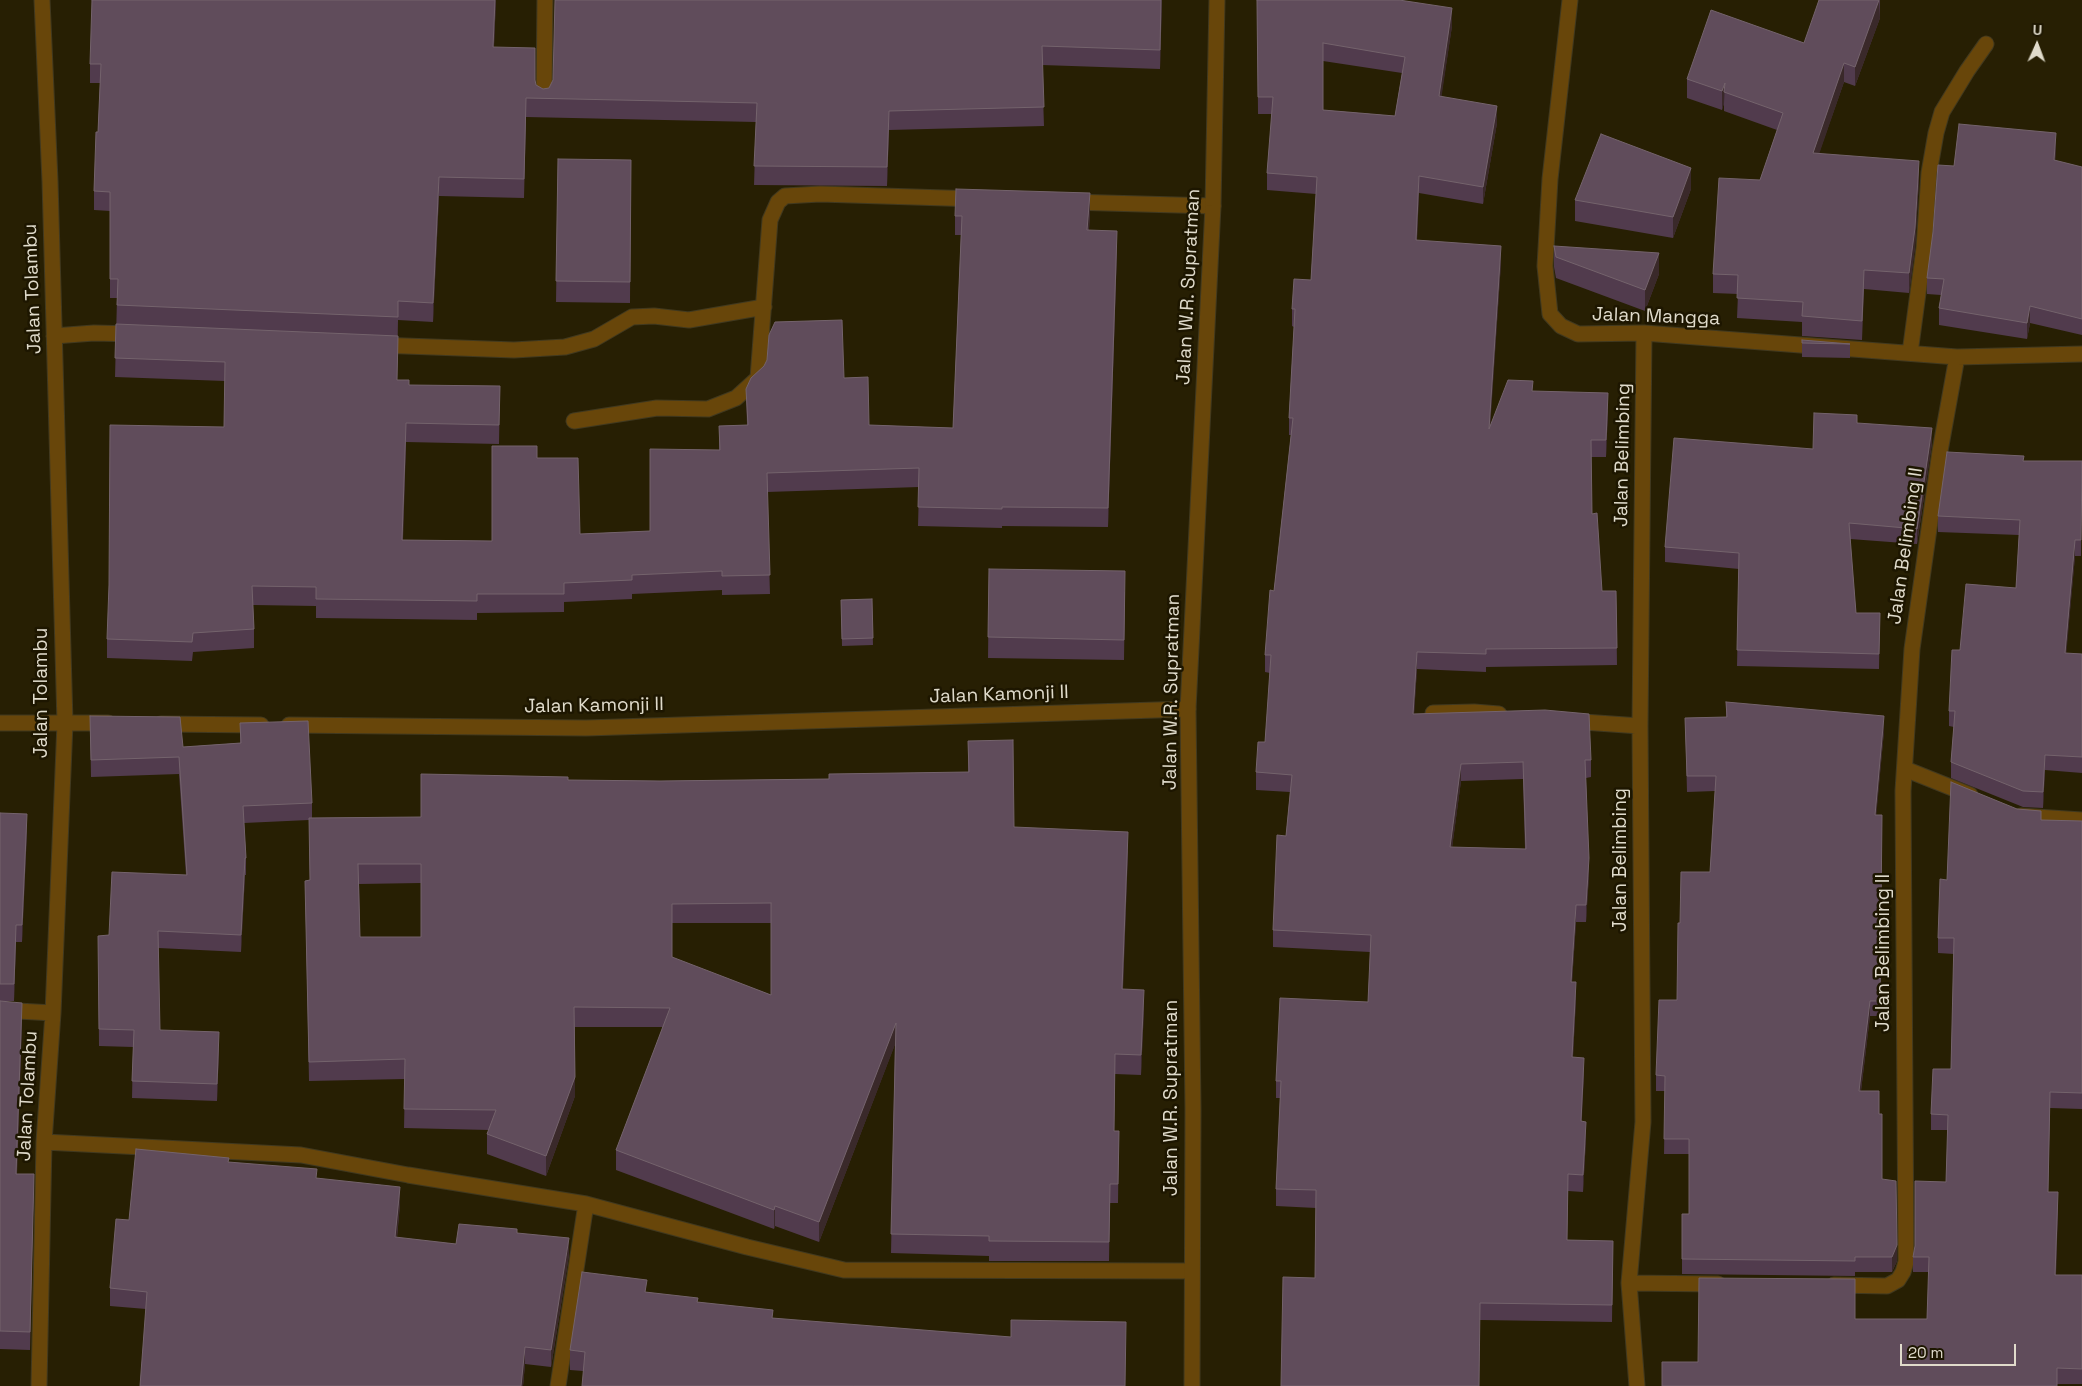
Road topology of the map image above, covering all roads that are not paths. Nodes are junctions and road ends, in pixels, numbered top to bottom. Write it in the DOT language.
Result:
graph roads {
  1 [pos="42,0"];
  2 [pos="544,0"];
  3 [pos="1217,0"];
  4 [pos="1570,0"];
  5 [pos="1986,44"];
  6 [pos="544,99"];
  7 [pos="987,199"];
  8 [pos="1056,201"];
  9 [pos="1213,206"];
  10 [pos="764,307"];
  11 [pos="1644,333"];
  12 [pos="148,335"];
  13 [pos="54,336"];
  14 [pos="366,345"];
  15 [pos="1910,353"];
  16 [pos="2082,354"];
  17 [pos="1956,357"];
  18 [pos="574,421"];
  19 [pos="1188,709"];
  20 [pos="1433,713"];
  21 [pos="1510,715"];
  22 [pos="1555,720"];
  23 [pos="0,723"];
  24 [pos="65,723"];
  25 [pos="124,724"];
  26 [pos="144,724"];
  27 [pos="1640,726"];
  28 [pos="1905,769"];
  29 [pos="1985,801"];
  30 [pos="2012,812"];
  31 [pos="2082,820"];
  32 [pos="0,1010"];
  33 [pos="53,1013"];
  34 [pos="44,1142"];
  35 [pos="586,1204"];
  36 [pos="1191,1271"];
  37 [pos="1629,1283"];
  38 [pos="1728,1284"];
  39 [pos="1817,1285"];
  40 [pos="39,1386"];
  41 [pos="558,1386"];
  42 [pos="1192,1386"];
  43 [pos="1637,1386"];
  1 -- 13 [label="street, Jalan Tolambu"];
  2 -- 6 [label="street"];
  3 -- 9 [label="street, Jalan W.R. Supratman"];
  4 -- 11 [label="street, Jalan Mangga"];
  5 -- 15 [label="street"];
  7 -- 10 [label="street"];
  8 -- 9 [label="street"];
  9 -- 19 [label="street, Jalan W.R. Supratman"];
  10 -- 14 [label="street"];
  10 -- 18 [label="street"];
  11 -- 15 [label="street, Jalan Mangga"];
  11 -- 27 [label="street, Jalan Belimbing"];
  12 -- 13 [label="street"];
  13 -- 24 [label="street, Jalan Tolambu"];
  15 -- 17 [label="street, Jalan Mangga"];
  16 -- 17 [label="street, Jalan Mangga"];
  17 -- 28 [label="street, Jalan Belimbing II"];
  19 -- 26 [label="street, Jalan Kamonji II"];
  19 -- 36 [label="street, Jalan W.R. Supratman"];
  20 -- 21 [label="street"];
  22 -- 27 [label="street"];
  23 -- 24 [label="street"];
  24 -- 25 [label="street"];
  24 -- 33 [label="street, Jalan Tolambu"];
  27 -- 37 [label="street, Jalan Belimbing"];
  28 -- 29 [label="street"];
  28 -- 39 [label="street, Jalan Belimbing II"];
  30 -- 31 [label="street"];
  32 -- 33 [label="street"];
  33 -- 34 [label="street, Jalan Tolambu"];
  34 -- 35 [label="street"];
  34 -- 40 [label="street, Jalan Tolambu"];
  35 -- 36 [label="street"];
  35 -- 41 [label="street"];
  36 -- 42 [label="street, Jalan W.R. Supratman"];
  37 -- 38 [label="street"];
  37 -- 43 [label="street, Jalan Belimbing"];
}
